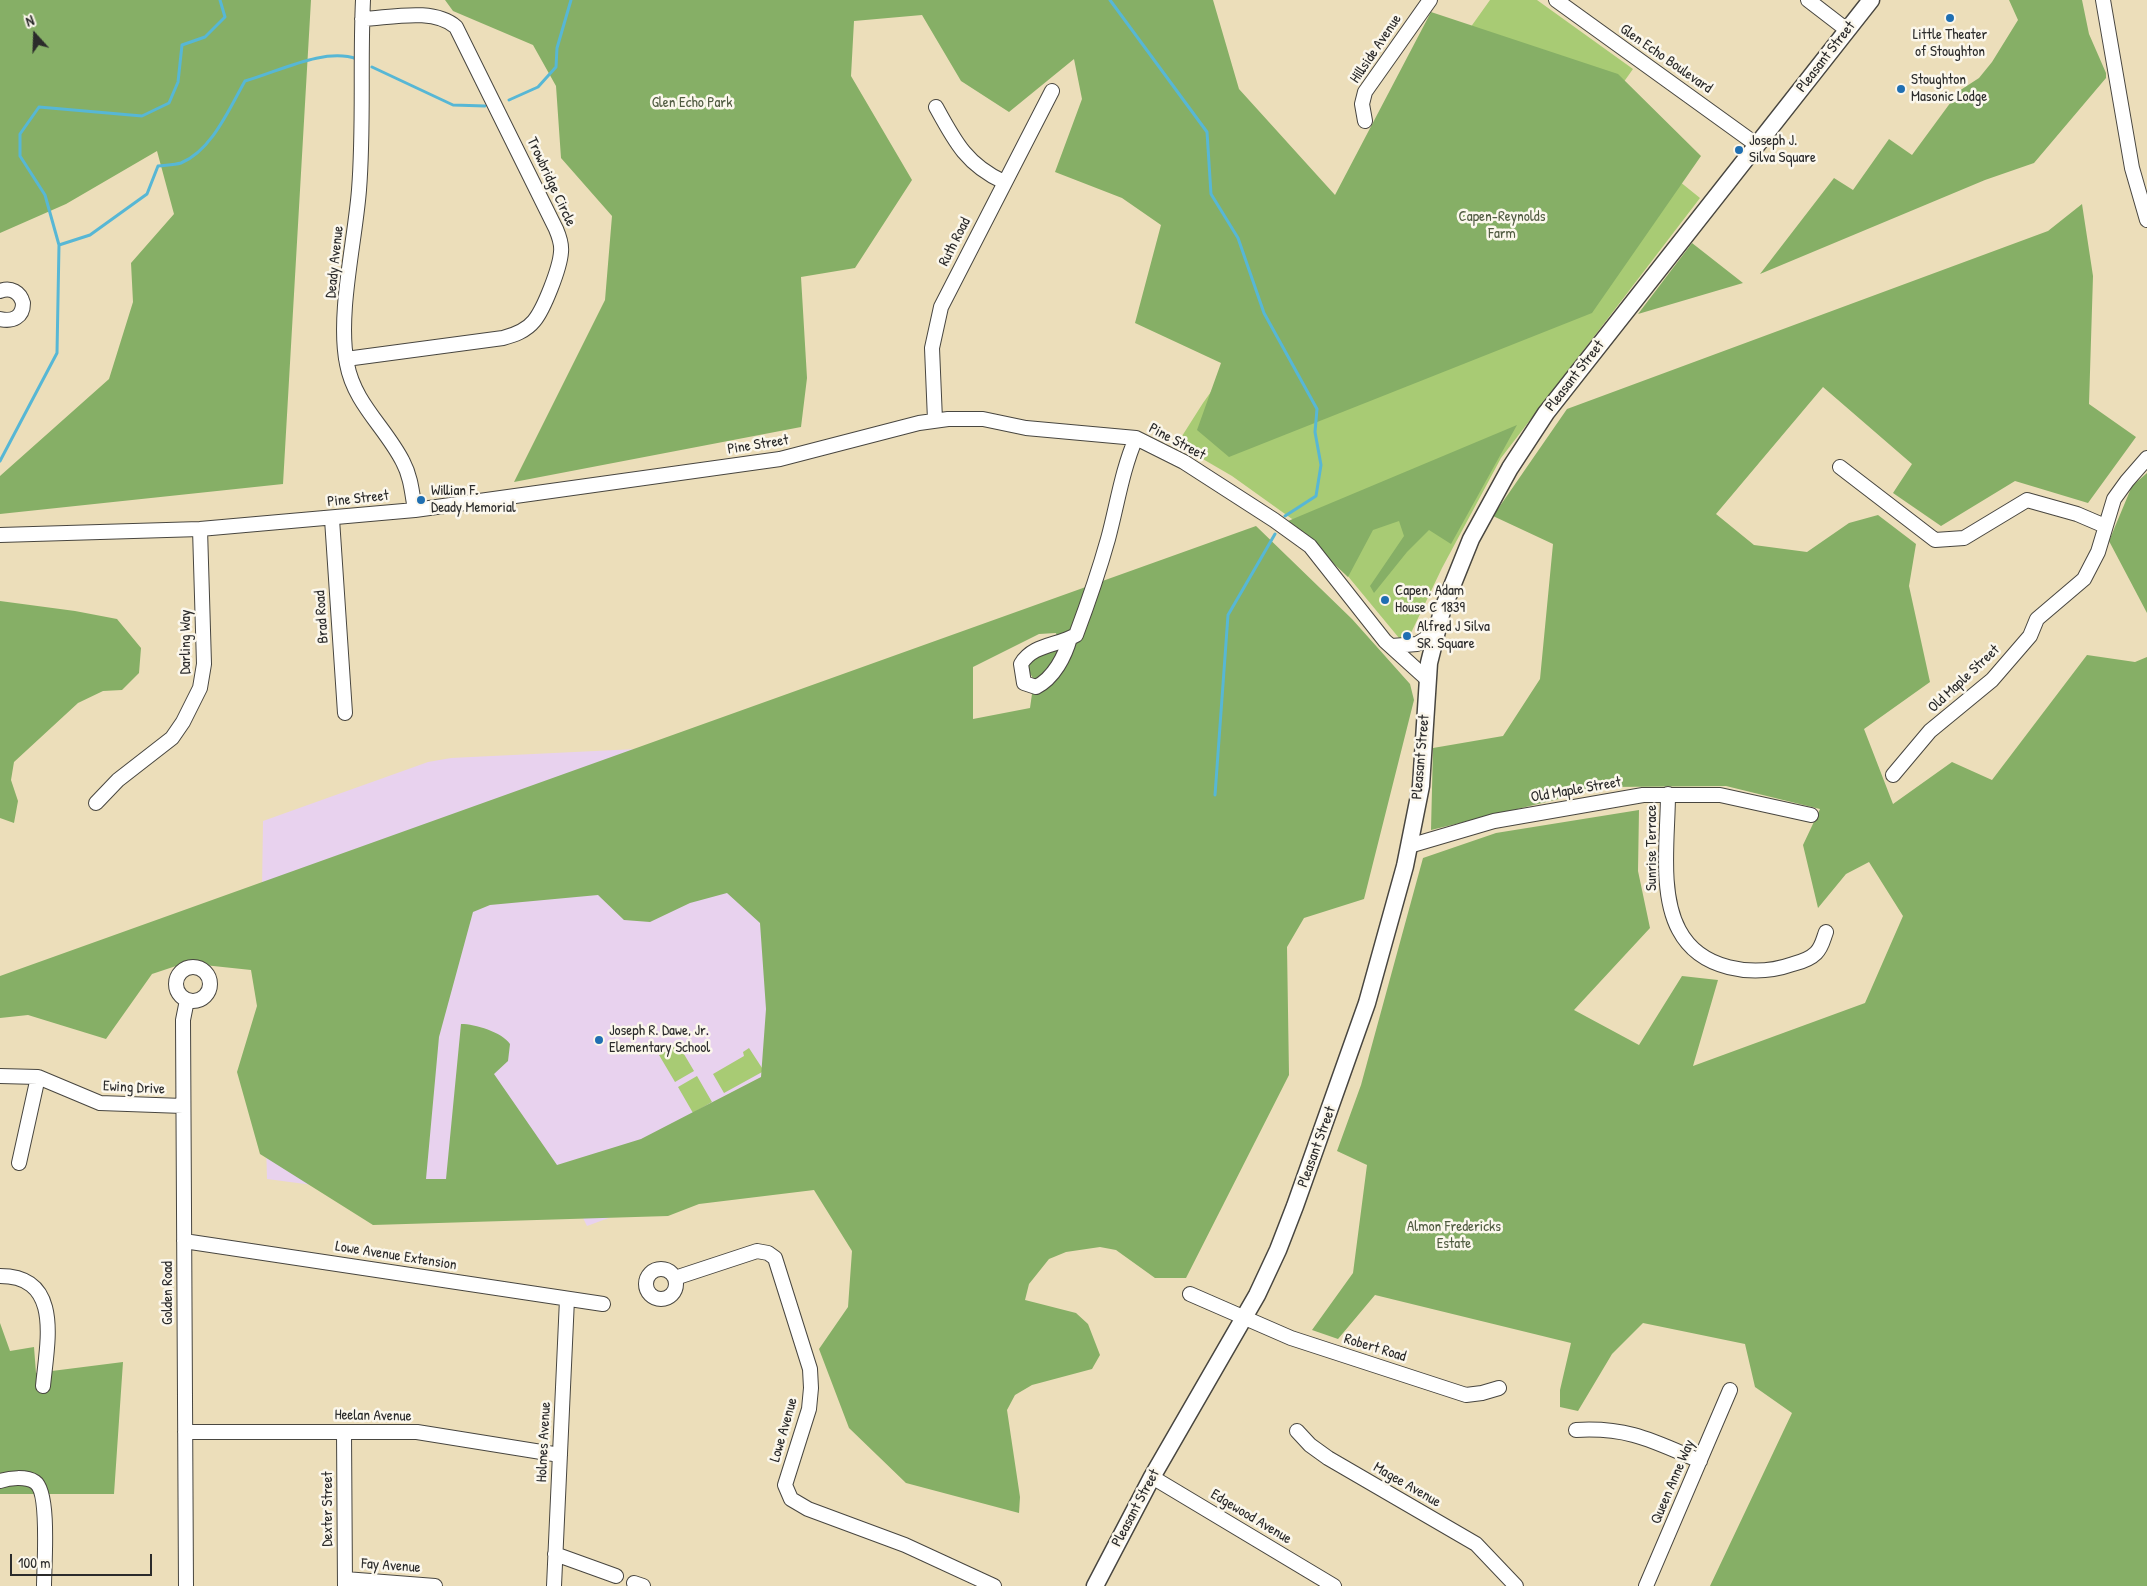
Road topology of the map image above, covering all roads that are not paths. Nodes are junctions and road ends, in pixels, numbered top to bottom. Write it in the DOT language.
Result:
graph roads {
  1 [pos="363,0"];
  2 [pos="1430,0"];
  3 [pos="1556,0"];
  4 [pos="1808,0"];
  5 [pos="1871,0"];
  6 [pos="2103,0"];
  7 [pos="362,20"];
  8 [pos="1847,30"];
  9 [pos="1052,91"];
  10 [pos="936,107"];
  11 [pos="1365,121"];
  12 [pos="1757,145"];
  13 [pos="1004,182"];
  14 [pos="2147,220"];
  15 [pos="0,292"];
  16 [pos="0,319"];
  17 [pos="346,359"];
  18 [pos="935,420"];
  19 [pos="1136,438"];
  20 [pos="2147,458"];
  21 [pos="1840,467"];
  22 [pos="415,510"];
  23 [pos="332,519"];
  24 [pos="2105,526"];
  25 [pos="200,529"];
  26 [pos="0,535"];
  27 [pos="1436,632"];
  28 [pos="1070,638"];
  29 [pos="1392,646"];
  30 [pos="1427,679"];
  31 [pos="345,713"];
  32 [pos="1893,775"];
  33 [pos="1668,794"];
  34 [pos="96,803"];
  35 [pos="1811,815"];
  36 [pos="1409,846"];
  37 [pos="1826,932"];
  38 [pos="187,1000"];
  39 [pos="0,1076"];
  40 [pos="38,1077"];
  41 [pos="183,1106"];
  42 [pos="19,1163"];
  43 [pos="184,1241"];
  44 [pos="0,1276"];
  45 [pos="675,1278"];
  46 [pos="1190,1294"];
  47 [pos="567,1299"];
  48 [pos="603,1304"];
  49 [pos="1244,1318"];
  50 [pos="43,1386"];
  51 [pos="1499,1388"];
  52 [pos="1730,1390"];
  53 [pos="1576,1430"];
  54 [pos="1297,1431"];
  55 [pos="185,1432"];
  56 [pos="344,1432"];
  57 [pos="560,1455"];
  58 [pos="1700,1461"];
  59 [pos="1152,1477"];
  60 [pos="0,1481"];
  61 [pos="555,1554"];
  62 [pos="616,1576"];
  63 [pos="345,1583"];
  64 [pos="44,1586"];
  65 [pos="186,1586"];
  66 [pos="435,1586"];
  67 [pos="554,1586"];
  68 [pos="994,1586"];
  69 [pos="1095,1586"];
  70 [pos="1334,1586"];
  71 [pos="1516,1586"];
  72 [pos="1646,1586"];
  1 -- 7 [label="street, Deady Avenue"];
  2 -- 11 [label="street, Hillside Avenue"];
  3 -- 12 [label="street, Glen Echo Boulevard"];
  4 -- 8 [label="street"];
  5 -- 8 [label="main road, Pleasant Street"];
  6 -- 14 [label="street"];
  7 -- 17 [label="street, Deady Avenue"];
  7 -- 17 [label="street, Trowbridge Circle"];
  8 -- 12 [label="main road, Pleasant Street"];
  9 -- 13 [label="street, Ruth Road"];
  10 -- 13 [label="street"];
  12 -- 27 [label="main road, Pleasant Street"];
  13 -- 18 [label="street, Ruth Road"];
  15 -- 16 [label="street"];
  17 -- 22 [label="street, Deady Avenue"];
  18 -- 19 [label="street, Pine Street"];
  18 -- 22 [label="street, Pine Street"];
  19 -- 28 [label="street"];
  19 -- 29 [label="street, Pine Street"];
  20 -- 24 [label="street, Old Maple Street"];
  21 -- 24 [label="street"];
  22 -- 23 [label="street, Pine Street"];
  23 -- 25 [label="street, Pine Street"];
  23 -- 31 [label="street, Brad Road"];
  24 -- 32 [label="street, Old Maple Street"];
  25 -- 26 [label="street, Pine Street"];
  25 -- 34 [label="street, Darling Way"];
  27 -- 29 [label="street"];
  27 -- 30 [label="main road, Pleasant Street"];
  29 -- 30 [label="street, Pine Street"];
  30 -- 36 [label="main road, Pleasant Street"];
  33 -- 35 [label="street, Old Maple Street"];
  33 -- 36 [label="street, Old Maple Street"];
  33 -- 37 [label="street, Sunrise Terrace"];
  36 -- 49 [label="main road, Pleasant Street"];
  38 -- 41 [label="street, Golden Road"];
  39 -- 40 [label="street, Ewing Drive"];
  40 -- 41 [label="street, Ewing Drive"];
  40 -- 42 [label="street"];
  41 -- 43 [label="street, Golden Road"];
  43 -- 47 [label="street, Lowe Avenue Extension"];
  43 -- 55 [label="street, Golden Road"];
  44 -- 50 [label="street"];
  45 -- 68 [label="street, Lowe Avenue"];
  46 -- 49 [label="street, Robert Road"];
  47 -- 48 [label="street, Lowe Avenue Extension"];
  47 -- 57 [label="street, Holmes Avenue"];
  49 -- 51 [label="street, Robert Road"];
  49 -- 59 [label="main road, Pleasant Street"];
  52 -- 58 [label="street, Queen Anne Way"];
  53 -- 58 [label="street"];
  54 -- 71 [label="street, Magee Avenue"];
  55 -- 56 [label="street, Heelan Avenue"];
  55 -- 65 [label="street, Golden Road"];
  56 -- 57 [label="street, Heelan Avenue"];
  56 -- 63 [label="street, Dexter Street"];
  57 -- 61 [label="street, Holmes Avenue"];
  58 -- 72 [label="street, Queen Anne Way"];
  59 -- 69 [label="main road, Pleasant Street"];
  59 -- 70 [label="street, Edgewood Avenue"];
  60 -- 64 [label="street"];
  61 -- 62 [label="street"];
  61 -- 67 [label="street, Holmes Avenue"];
  63 -- 66 [label="street, Fay Avenue"];
}
